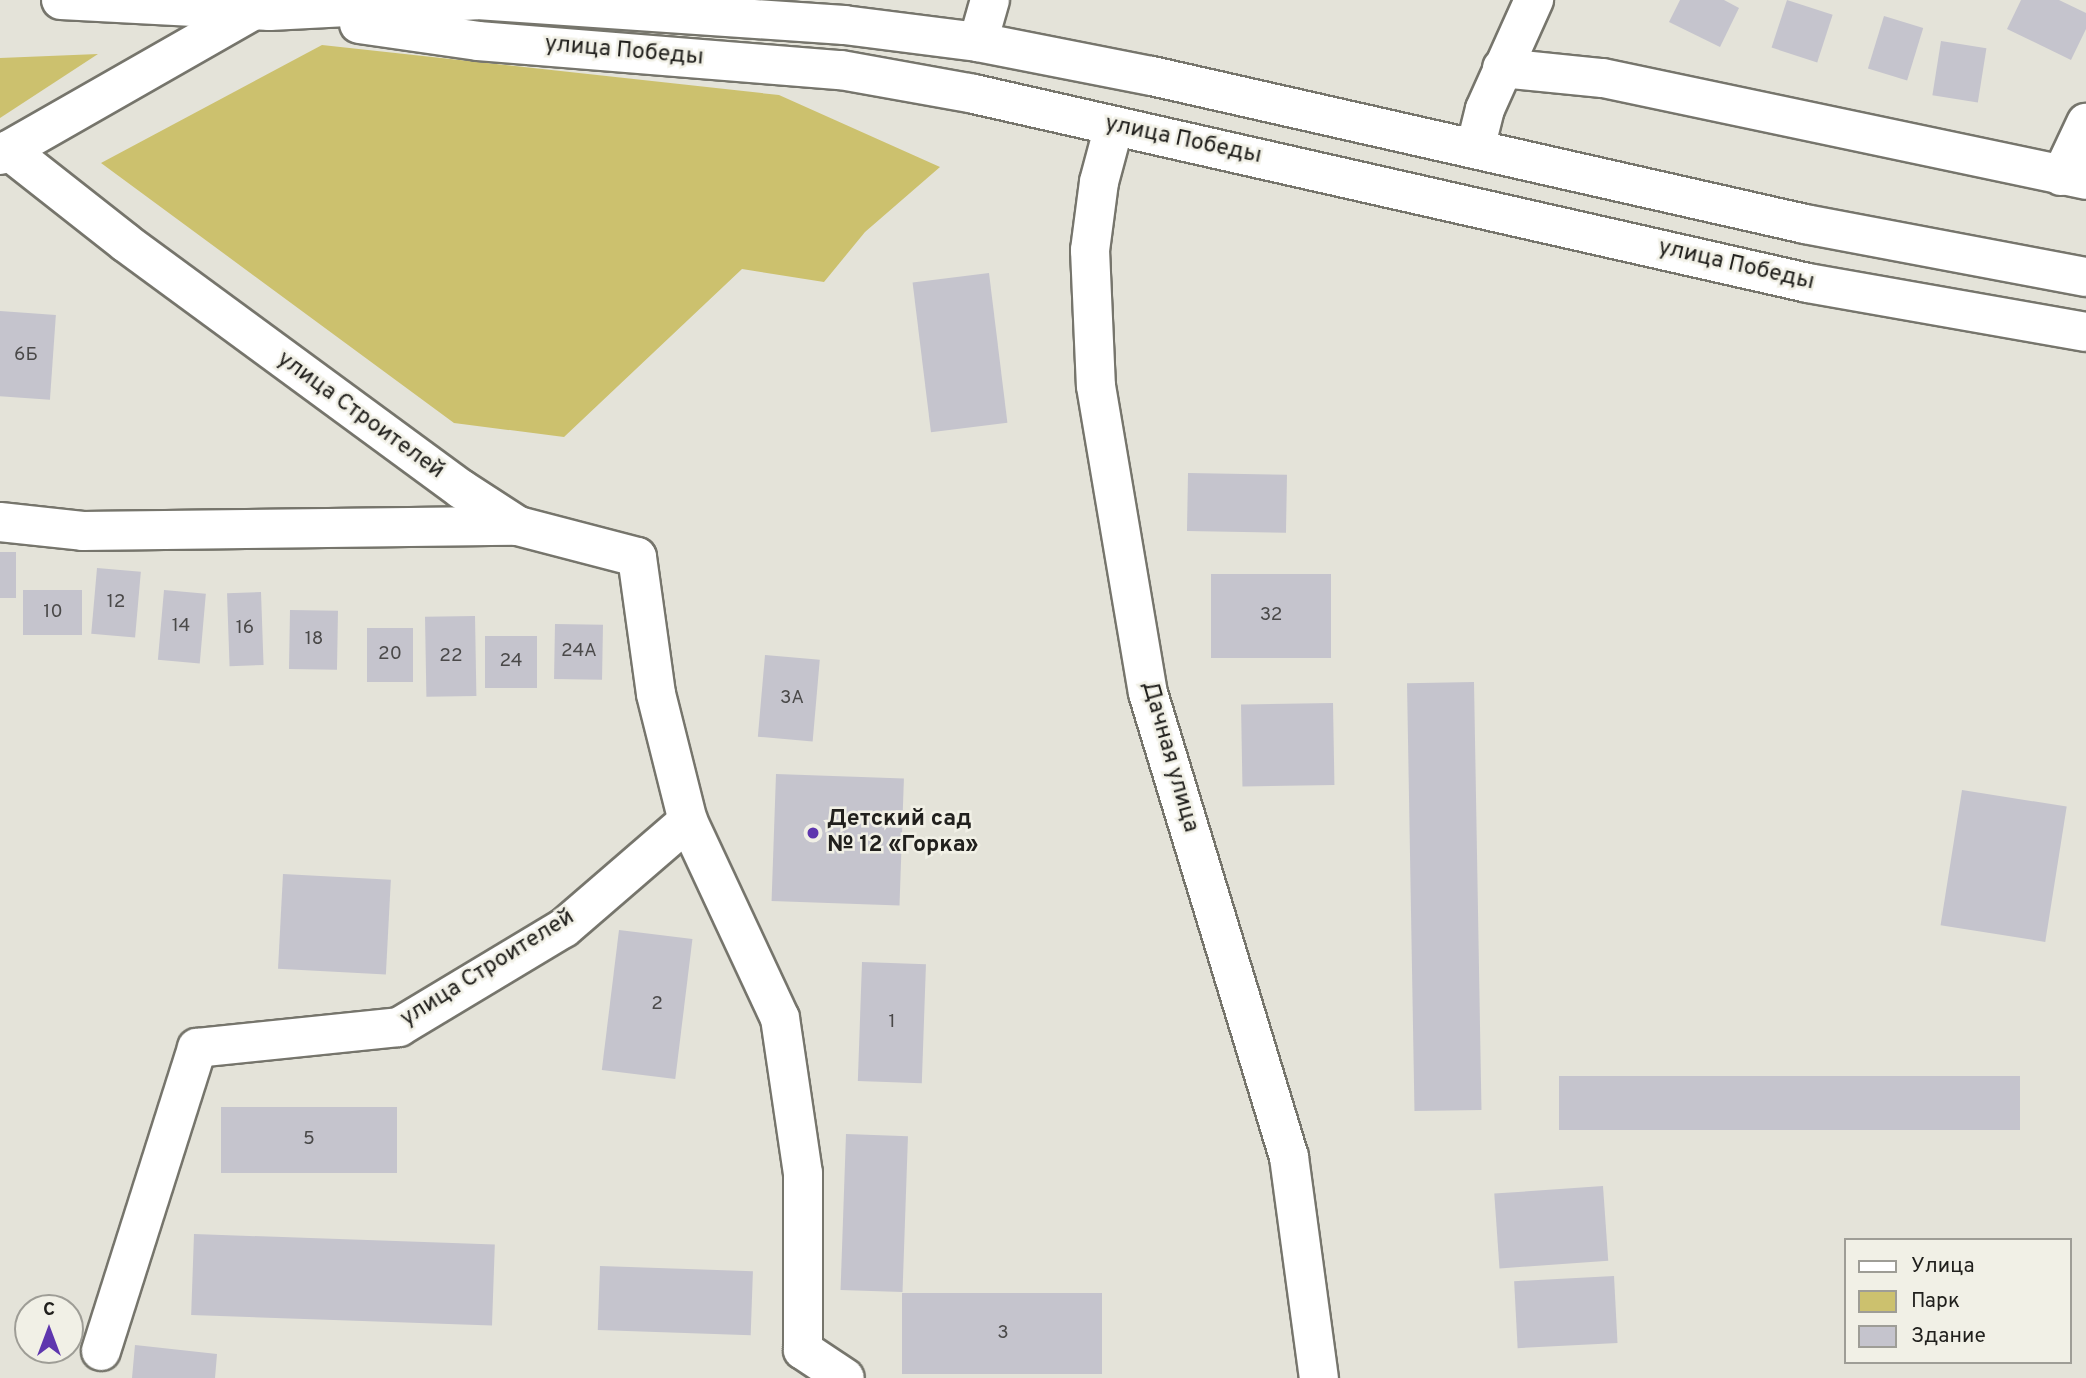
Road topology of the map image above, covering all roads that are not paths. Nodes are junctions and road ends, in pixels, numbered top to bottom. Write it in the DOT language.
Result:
graph roads {
  1 [pos="61,0"];
  2 [pos="990,0"];
  3 [pos="1534,0"];
  4 [pos="261,11"];
  5 [pos="978,42"];
  6 [pos="1502,68"];
  7 [pos="2086,123"];
  8 [pos="1114,126"];
  9 [pos="1475,149"];
  10 [pos="4,152"];
  11 [pos="2073,178"];
  12 [pos="2086,277"];
  13 [pos="2086,332"];
  14 [pos="0,522"];
  15 [pos="518,526"];
  16 [pos="688,821"];
  17 [pos="101,1351"];
  18 [pos="845,1378"];
  19 [pos="1319,1378"];
  1 -- 4 [label="main road, улица Победы"];
  2 -- 5 [label="main road"];
  3 -- 6 [label="main road"];
  4 -- 5 [label="main road, улица Победы"];
  4 -- 8 [label="main road, улица Победы"];
  4 -- 10 [label="main road"];
  5 -- 9 [label="main road, улица Победы"];
  6 -- 9 [label="main road"];
  6 -- 11 [label="main road"];
  7 -- 11 [label="main road"];
  8 -- 13 [label="main road, улица Победы"];
  8 -- 19 [label="main road, Дачная улица"];
  9 -- 12 [label="main road, улица Победы"];
  10 -- 15 [label="main road, улица Строителей"];
  14 -- 15 [label="main road"];
  15 -- 16 [label="main road, улица Строителей"];
  16 -- 17 [label="main road, улица Строителей"];
  16 -- 18 [label="main road, улица Строителей"];
}
